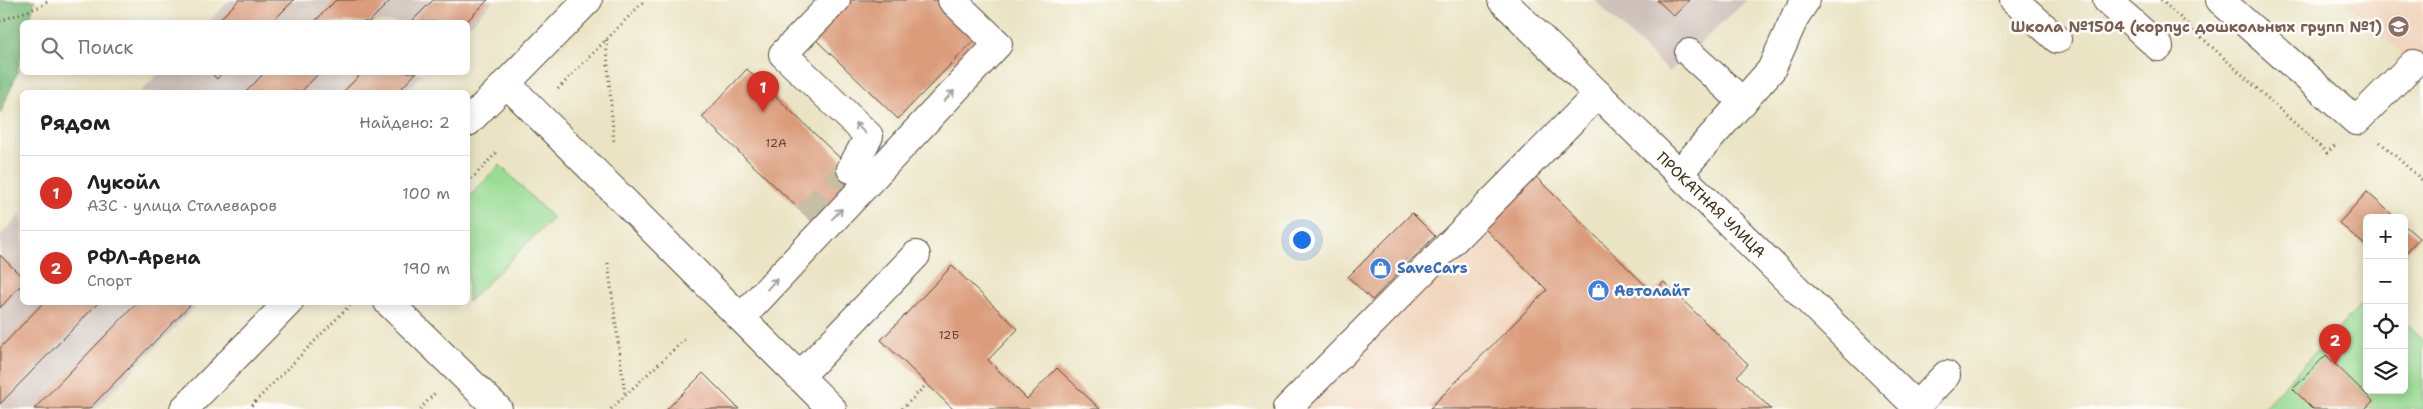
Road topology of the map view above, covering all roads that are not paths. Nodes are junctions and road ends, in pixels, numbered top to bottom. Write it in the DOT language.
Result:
graph roads {
  1 [pos="588,0"];
  2 [pos="836,0"];
  3 [pos="952,0"];
  4 [pos="1502,0"];
  5 [pos="2014,0"];
  6 [pos="2107,0"];
  7 [pos="2220,0"];
  8 [pos="1806,5"];
  9 [pos="2056,39"];
  10 [pos="2159,47"];
  11 [pos="1689,53"];
  12 [pos="2413,64"];
  13 [pos="506,83"];
  14 [pos="1598,94"];
  15 [pos="1743,102"];
  16 [pos="470,120"];
  17 [pos="851,169"];
  18 [pos="1679,173"];
  19 [pos="806,217"];
  20 [pos="804,249"];
  21 [pos="916,255"];
  22 [pos="286,305"];
  23 [pos="391,305"];
  24 [pos="741,318"];
  25 [pos="1946,375"];
  26 [pos="799,377"];
  27 [pos="1917,407"];
  28 [pos="184,409"];
  29 [pos="498,409"];
  30 [pos="832,409"];
  31 [pos="1287,409"];
  1 -- 13 [label="street"];
  17 -- 2 [label="street, one-way"];
  20 -- 3 [label="street, one-way"];
  4 -- 14 [label="street, ПРОКАТНАЯ УЛИЦА"];
  5 -- 9 [label="street"];
  6 -- 10 [label="street"];
  7 -- 12 [label="street"];
  8 -- 15 [label="street"];
  11 -- 15 [label="street"];
  13 -- 16 [label="street"];
  13 -- 24 [label="street"];
  14 -- 18 [label="street, ПРОКАТНАЯ УЛИЦА"];
  14 -- 31 [label="street"];
  15 -- 18 [label="street"];
  18 -- 27 [label="street, ПРОКАТНАЯ УЛИЦА"];
  19 -- 20 [label="street"];
  24 -- 20 [label="street, one-way"];
  21 -- 26 [label="street"];
  22 -- 28 [label="street"];
  23 -- 29 [label="street"];
  24 -- 26 [label="street"];
  25 -- 27 [label="street"];
  26 -- 30 [label="street"];
}
